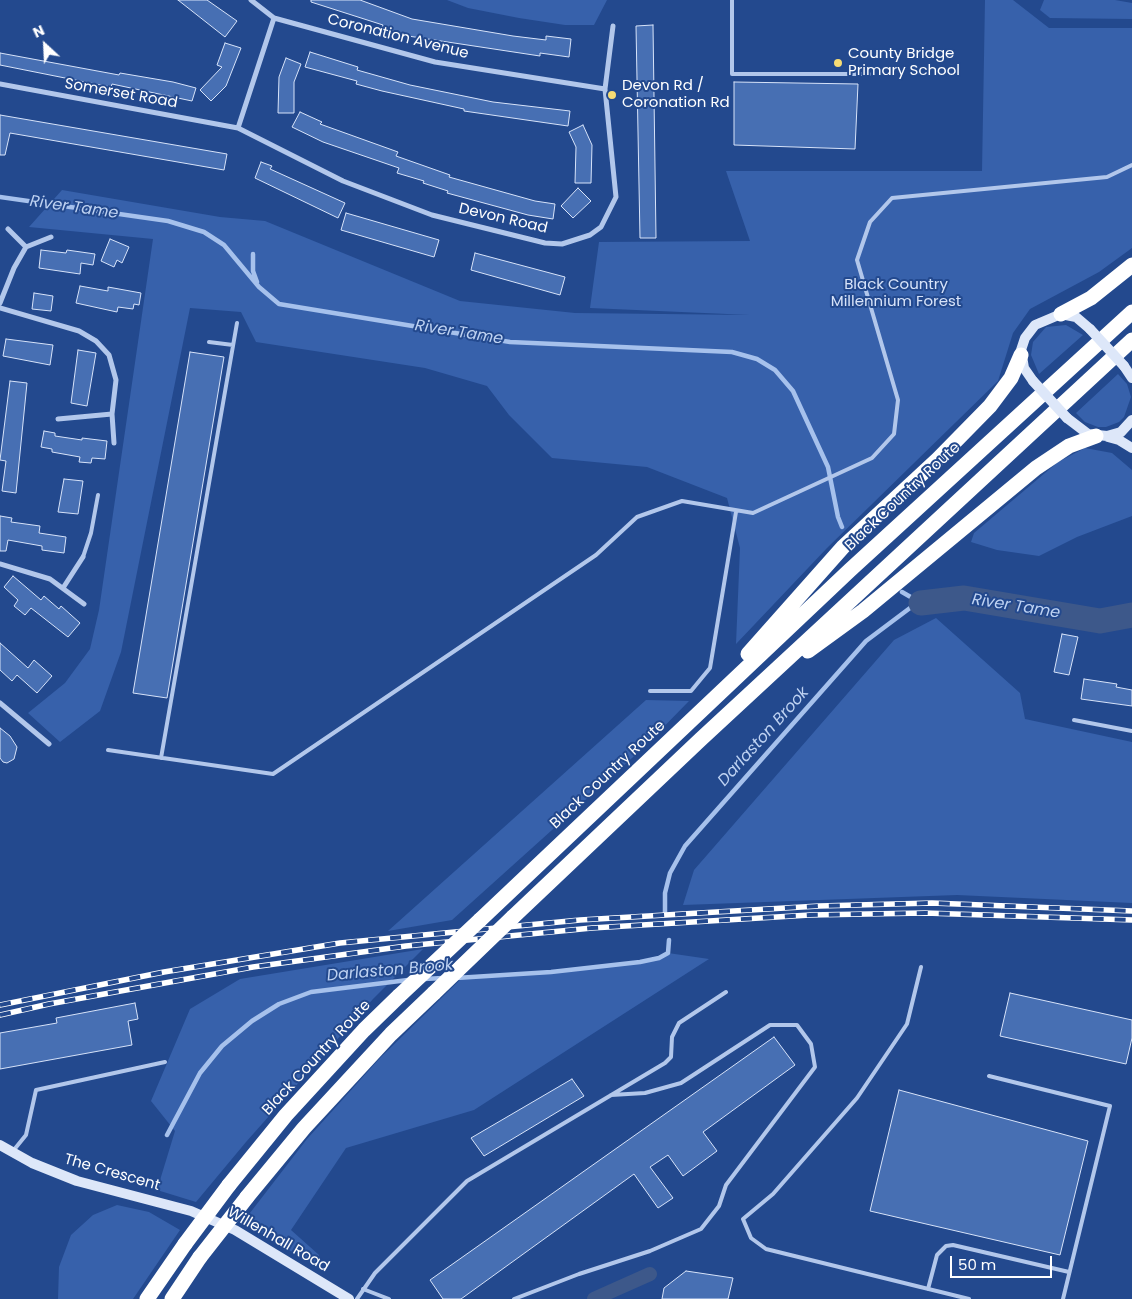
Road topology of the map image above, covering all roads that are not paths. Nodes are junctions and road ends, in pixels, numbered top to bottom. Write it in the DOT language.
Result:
graph roads {
  1 [pos="250,0"];
  2 [pos="732,0"];
  3 [pos="274,18"];
  4 [pos="613,26"];
  5 [pos="869,74"];
  6 [pos="0,84"];
  7 [pos="605,88"];
  8 [pos="238,128"];
  9 [pos="1132,165"];
  10 [pos="8,229"];
  11 [pos="51,237"];
  12 [pos="26,247"];
  13 [pos="1132,265"];
  14 [pos="0,303"];
  15 [pos="0,308"];
  16 [pos="1132,312"];
  17 [pos="1060,314"];
  18 [pos="237,323"];
  19 [pos="1132,340"];
  20 [pos="209,342"];
  21 [pos="233,344"];
  22 [pos="1021,355"];
  23 [pos="1132,378"];
  24 [pos="112,414"];
  25 [pos="58,419"];
  26 [pos="1132,420"];
  27 [pos="1101,436"];
  28 [pos="114,443"];
  29 [pos="1132,448"];
  30 [pos="98,495"];
  31 [pos="736,512"];
  32 [pos="83,557"];
  33 [pos="0,564"];
  34 [pos="63,588"];
  35 [pos="84,604"];
  36 [pos="650,692"];
  37 [pos="742,702"];
  38 [pos="0,703"];
  39 [pos="1074,720"];
  40 [pos="684,726"];
  41 [pos="1132,732"];
  42 [pos="49,744"];
  43 [pos="108,750"];
  44 [pos="161,758"];
  45 [pos="921,966"];
  46 [pos="726,992"];
  47 [pos="164,1062"];
  48 [pos="989,1076"];
  49 [pos="611,1096"];
  50 [pos="0,1145"];
  51 [pos="12,1152"];
  52 [pos="191,1211"];
  53 [pos="1070,1272"];
  54 [pos="363,1289"];
  55 [pos="928,1289"];
  56 [pos="147,1299"];
  57 [pos="172,1299"];
  58 [pos="349,1299"];
  59 [pos="357,1299"];
  60 [pos="389,1299"];
  61 [pos="514,1299"];
  62 [pos="969,1299"];
  63 [pos="1063,1299"];
  1 -- 3 [label="street, Coronation Avenue"];
  2 -- 5 [label="lane"];
  3 -- 7 [label="street, Coronation Avenue"];
  3 -- 8 [label="street"];
  4 -- 7 [label="street, Devon Road"];
  6 -- 8 [label="street, Somerset Road"];
  7 -- 8 [label="street, Devon Road"];
  9 -- 31 [label="lane"];
  10 -- 12 [label="street"];
  11 -- 12 [label="street"];
  12 -- 14 [label="street"];
  13 -- 17 [label="highway"];
  15 -- 24 [label="street"];
  16 -- 40 [label="highway, Black Country Route"];
  17 -- 22 [label="street"];
  17 -- 23 [label="street, bridge"];
  18 -- 21 [label="lane"];
  19 -- 37 [label="highway"];
  20 -- 21 [label="lane"];
  21 -- 44 [label="lane"];
  22 -- 27 [label="street, bridge"];
  22 -- 40 [label="highway"];
  24 -- 25 [label="street"];
  24 -- 28 [label="street"];
  26 -- 27 [label="street"];
  27 -- 29 [label="street"];
  27 -- 37 [label="highway"];
  30 -- 32 [label="lane"];
  31 -- 36 [label="lane"];
  31 -- 44 [label="lane"];
  32 -- 34 [label="street"];
  33 -- 34 [label="street"];
  34 -- 35 [label="street"];
  37 -- 57 [label="highway, bridge"];
  38 -- 42 [label="street"];
  39 -- 41 [label="lane"];
  40 -- 56 [label="highway, Black Country Route, bridge"];
  43 -- 44 [label="lane"];
  45 -- 55 [label="lane"];
  46 -- 49 [label="lane"];
  47 -- 51 [label="lane"];
  48 -- 53 [label="lane"];
  49 -- 54 [label="lane"];
  49 -- 61 [label="lane"];
  50 -- 51 [label="street, The Crescent"];
  51 -- 52 [label="street, The Crescent"];
  52 -- 58 [label="street, Willenhall Road"];
  53 -- 55 [label="lane"];
  53 -- 63 [label="lane"];
  54 -- 59 [label="lane"];
  54 -- 60 [label="lane"];
  55 -- 62 [label="lane"];
}
